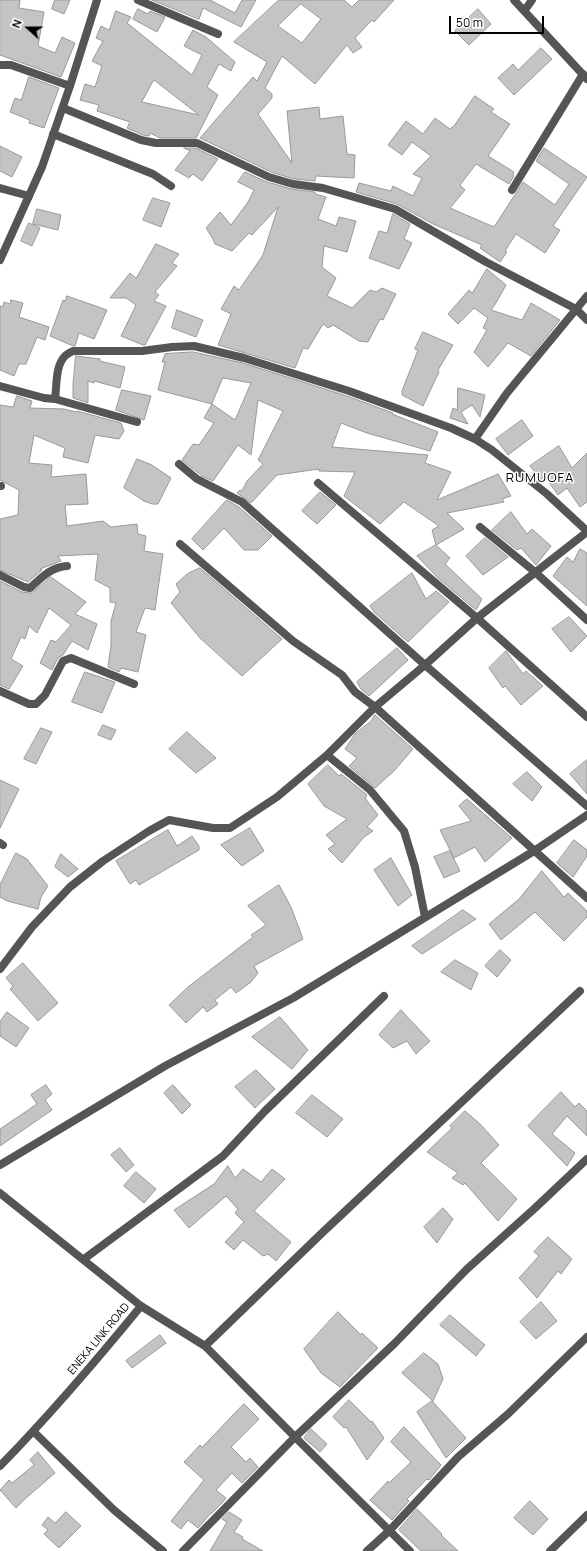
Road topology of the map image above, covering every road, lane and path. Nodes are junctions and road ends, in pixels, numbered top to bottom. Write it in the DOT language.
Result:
graph roads {
  1 [pos="97,0"];
  2 [pos="138,0"];
  3 [pos="514,0"];
  4 [pos="532,0"];
  5 [pos="525,10"];
  6 [pos="218,34"];
  7 [pos="0,65"];
  8 [pos="585,76"];
  9 [pos="70,86"];
  10 [pos="63,108"];
  11 [pos="53,134"];
  12 [pos="171,186"];
  13 [pos="0,188"];
  14 [pos="512,190"];
  15 [pos="29,196"];
  16 [pos="0,260"];
  17 [pos="587,296"];
  18 [pos="576,309"];
  19 [pos="587,320"];
  20 [pos="0,386"];
  21 [pos="55,399"];
  22 [pos="137,422"];
  23 [pos="475,439"];
  24 [pos="179,464"];
  25 [pos="318,483"];
  26 [pos="480,527"];
  27 [pos="587,531"];
  28 [pos="180,544"];
  29 [pos="67,566"];
  30 [pos="535,572"];
  31 [pos="0,575"];
  32 [pos="477,618"];
  33 [pos="587,620"];
  34 [pos="425,665"];
  35 [pos="134,684"];
  36 [pos="0,691"];
  37 [pos="375,707"];
  38 [pos="587,717"];
  39 [pos="327,755"];
  40 [pos="587,806"];
  41 [pos="587,815"];
  42 [pos="534,851"];
  43 [pos="587,898"];
  44 [pos="425,917"];
  45 [pos="0,968"];
  46 [pos="580,991"];
  47 [pos="384,996"];
  48 [pos="587,1158"];
  49 [pos="0,1165"];
  50 [pos="0,1193"];
  51 [pos="84,1260"];
  52 [pos="141,1306"];
  53 [pos="587,1337"];
  54 [pos="206,1346"];
  55 [pos="34,1432"];
  56 [pos="295,1437"];
  57 [pos="0,1466"];
  58 [pos="587,1515"];
  59 [pos="389,1531"];
  60 [pos="163,1551"];
  61 [pos="183,1551"];
  62 [pos="367,1551"];
  63 [pos="410,1551"];
  64 [pos="550,1551"];
  1 -- 9 [label="street"];
  2 -- 6 [label="street"];
  3 -- 5 [label="street"];
  4 -- 5 [label="street"];
  5 -- 8 [label="street"];
  7 -- 9 [label="street"];
  8 -- 14 [label="street"];
  9 -- 10 [label="street"];
  10 -- 11 [label="street"];
  10 -- 18 [label="street"];
  11 -- 12 [label="street"];
  11 -- 15 [label="street"];
  13 -- 15 [label="street"];
  15 -- 16 [label="street"];
  17 -- 18 [label="street"];
  18 -- 19 [label="street"];
  18 -- 23 [label="street"];
  20 -- 21 [label="street"];
  21 -- 22 [label="street"];
  21 -- 23 [label="street"];
  23 -- 27 [label="street"];
  24 -- 34 [label="street"];
  25 -- 32 [label="street"];
  26 -- 30 [label="street"];
  27 -- 30 [label="street"];
  28 -- 37 [label="street"];
  29 -- 31 [label="street"];
  30 -- 32 [label="street"];
  30 -- 33 [label="street"];
  32 -- 34 [label="street"];
  32 -- 38 [label="street"];
  34 -- 37 [label="street"];
  34 -- 40 [label="street"];
  35 -- 36 [label="street"];
  37 -- 39 [label="street"];
  37 -- 42 [label="street"];
  39 -- 44 [label="street"];
  39 -- 45 [label="street"];
  41 -- 42 [label="street"];
  42 -- 43 [label="street"];
  42 -- 44 [label="street"];
  44 -- 49 [label="street"];
  46 -- 54 [label="street"];
  47 -- 51 [label="street"];
  48 -- 56 [label="street"];
  50 -- 51 [label="street, ENEKA LINK ROAD"];
  51 -- 52 [label="street, ENEKA LINK ROAD"];
  52 -- 54 [label="street"];
  52 -- 55 [label="street, ENEKA LINK ROAD"];
  53 -- 59 [label="street"];
  54 -- 56 [label="street"];
  55 -- 57 [label="street, ENEKA LINK ROAD"];
  55 -- 60 [label="street"];
  56 -- 59 [label="street"];
  56 -- 61 [label="street"];
  58 -- 64 [label="street"];
  59 -- 62 [label="street"];
  59 -- 63 [label="street"];
}
